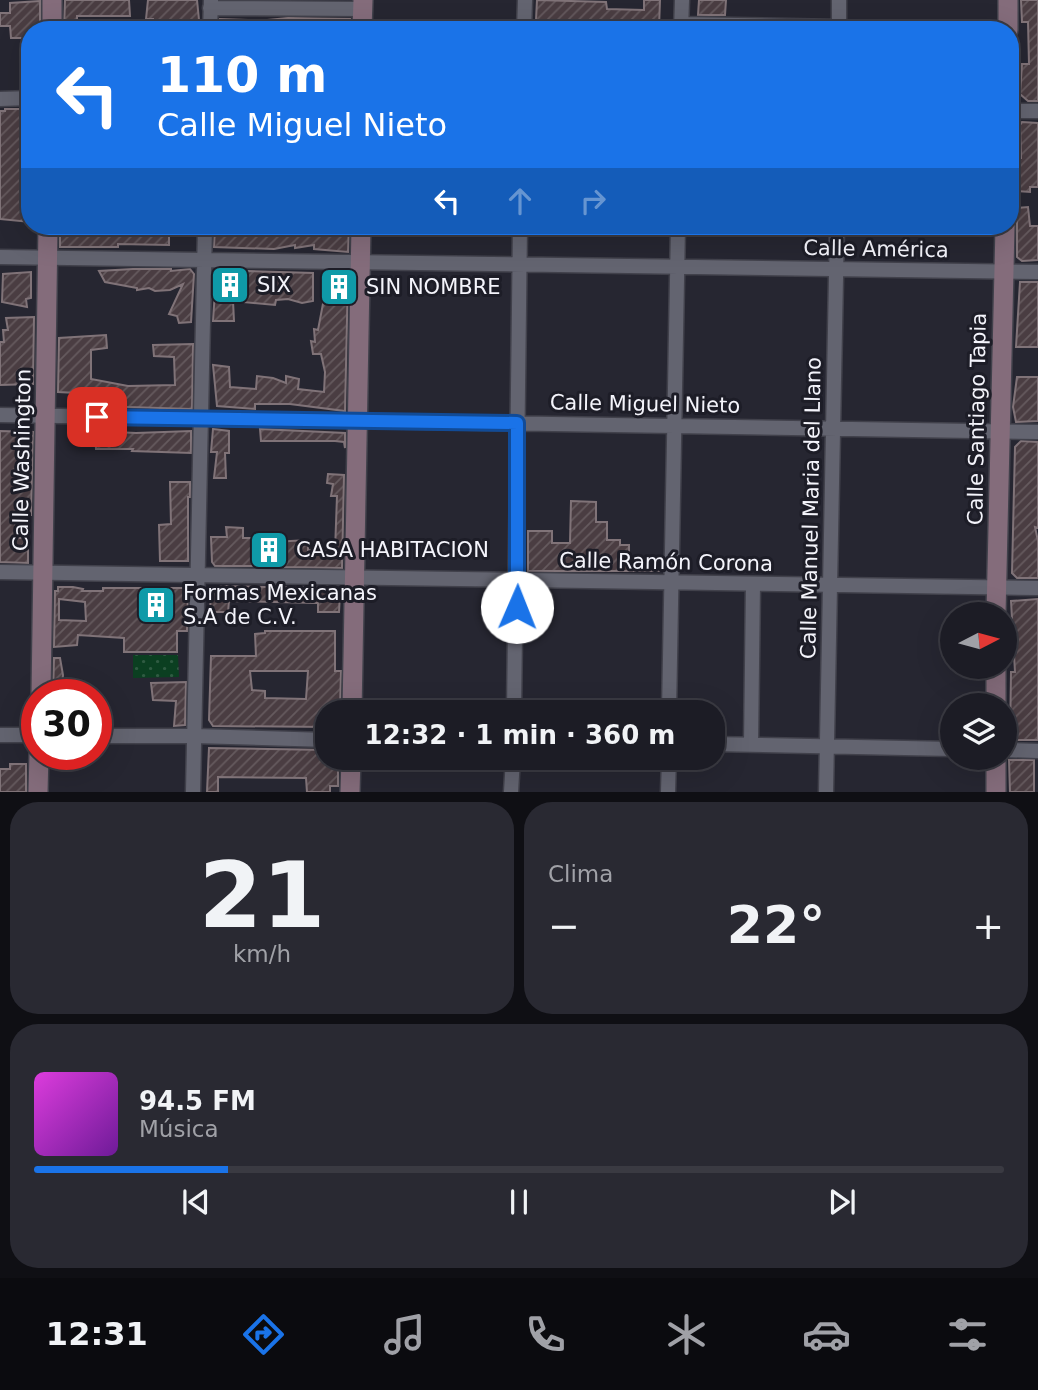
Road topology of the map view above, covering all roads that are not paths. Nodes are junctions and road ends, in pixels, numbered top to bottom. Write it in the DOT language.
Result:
graph roads {
  1 [pos="52,0"];
  2 [pos="525,0"];
  3 [pos="682,0"];
  4 [pos="839,0"];
  5 [pos="1008,0"];
  6 [pos="211,4"];
  7 [pos="362,5"];
  8 [pos="52,21"];
  9 [pos="524,21"];
  10 [pos="681,21"];
  11 [pos="839,21"];
  12 [pos="1008,21"];
  13 [pos="21,98"];
  14 [pos="0,99"];
  15 [pos="1019,111"];
  16 [pos="1038,111"];
  17 [pos="48,235"];
  18 [pos="205,235"];
  19 [pos="361,235"];
  20 [pos="520,235"];
  21 [pos="678,235"];
  22 [pos="837,235"];
  23 [pos="1004,235"];
  24 [pos="0,257"];
  25 [pos="48,257"];
  26 [pos="204,260"];
  27 [pos="360,261"];
  28 [pos="520,264"];
  29 [pos="678,267"];
  30 [pos="836,269"];
  31 [pos="1004,271"];
  32 [pos="1038,272"];
  33 [pos="0,415"];
  34 [pos="45,416"];
  35 [pos="202,419"];
  36 [pos="358,422"];
  37 [pos="517,423"];
  38 [pos="674,425"];
  39 [pos="833,428"];
  40 [pos="999,432"];
  41 [pos="1038,432"];
  42 [pos="0,572"];
  43 [pos="43,573"];
  44 [pos="198,575"];
  45 [pos="355,578"];
  46 [pos="517,580"];
  47 [pos="672,583"];
  48 [pos="753,584"];
  49 [pos="831,585"];
  50 [pos="996,588"];
  51 [pos="1038,589"];
  52 [pos="996,602"];
  53 [pos="41,679"];
  54 [pos="352,700"];
  55 [pos="514,700"];
  56 [pos="670,700"];
  57 [pos="0,735"];
  58 [pos="21,736"];
  59 [pos="112,736"];
  60 [pos="195,736"];
  61 [pos="315,740"];
  62 [pos="725,744"];
  63 [pos="751,744"];
  64 [pos="827,745"];
  65 [pos="940,749"];
  66 [pos="1017,750"];
  67 [pos="1038,751"];
  68 [pos="39,770"];
  69 [pos="351,770"];
  70 [pos="512,770"];
  71 [pos="669,770"];
  72 [pos="996,770"];
  73 [pos="38,792"];
  74 [pos="194,792"];
  75 [pos="350,792"];
  76 [pos="511,792"];
  77 [pos="668,792"];
  78 [pos="826,792"];
  79 [pos="996,792"];
  1 -- 8 [label="main road"];
  2 -- 9 [label="street"];
  3 -- 10 [label="street"];
  4 -- 11 [label="street"];
  5 -- 12 [label="main road"];
  6 -- 7 [label="street"];
  13 -- 14 [label="street"];
  15 -- 16 [label="street"];
  17 -- 25 [label="main road, Calle Washington"];
  18 -- 26 [label="street"];
  19 -- 27 [label="main road"];
  20 -- 28 [label="street"];
  21 -- 29 [label="street"];
  22 -- 30 [label="street, Calle Manuel Maria del Llano"];
  23 -- 31 [label="main road, Calle Santiago Tapia"];
  24 -- 25 [label="street, Calle América"];
  25 -- 26 [label="street, Calle América"];
  25 -- 34 [label="main road, Calle Washington"];
  26 -- 27 [label="street, Calle América"];
  26 -- 35 [label="street"];
  27 -- 28 [label="street, Calle América"];
  27 -- 36 [label="main road"];
  28 -- 29 [label="street, Calle América"];
  28 -- 37 [label="street"];
  29 -- 30 [label="street, Calle América"];
  29 -- 38 [label="street"];
  30 -- 31 [label="street, Calle América"];
  30 -- 39 [label="street, Calle Manuel Maria del Llano"];
  31 -- 32 [label="street, Calle América"];
  31 -- 40 [label="main road, Calle Santiago Tapia"];
  33 -- 34 [label="street, Calle Miguel Nieto"];
  34 -- 35 [label="street, Calle Miguel Nieto"];
  34 -- 43 [label="main road, Calle Washington"];
  35 -- 36 [label="street, Calle Miguel Nieto"];
  35 -- 44 [label="street"];
  36 -- 37 [label="street, Calle Miguel Nieto"];
  36 -- 45 [label="main road"];
  37 -- 38 [label="street, Calle Miguel Nieto"];
  37 -- 46 [label="street"];
  38 -- 39 [label="street, Calle Miguel Nieto"];
  38 -- 47 [label="street"];
  39 -- 40 [label="street, Calle Miguel Nieto"];
  39 -- 49 [label="street, Calle Manuel Maria del Llano"];
  40 -- 41 [label="street, Calle Miguel Nieto"];
  40 -- 50 [label="main road, Calle Santiago Tapia"];
  42 -- 43 [label="street, Calle Ramón Corona"];
  43 -- 44 [label="street, Calle Ramón Corona"];
  43 -- 53 [label="main road, Calle Washington"];
  44 -- 45 [label="street, Calle Ramón Corona"];
  44 -- 60 [label="street"];
  45 -- 46 [label="street, Calle Ramón Corona"];
  45 -- 54 [label="main road"];
  46 -- 47 [label="street, Calle Ramón Corona"];
  46 -- 55 [label="street"];
  47 -- 48 [label="street, Calle Ramón Corona"];
  47 -- 56 [label="street"];
  48 -- 49 [label="street, Calle Ramón Corona"];
  48 -- 63 [label="street"];
  49 -- 50 [label="street, Calle Ramón Corona"];
  49 -- 64 [label="street, Calle Manuel Maria del Llano"];
  50 -- 51 [label="street, Calle Ramón Corona"];
  50 -- 52 [label="main road, Calle Santiago Tapia"];
  57 -- 58 [label="street"];
  59 -- 60 [label="street"];
  60 -- 61 [label="street"];
  60 -- 74 [label="street"];
  62 -- 63 [label="street"];
  63 -- 64 [label="street"];
  64 -- 65 [label="street"];
  64 -- 78 [label="street, Calle Manuel Maria del Llano"];
  66 -- 67 [label="street"];
  68 -- 73 [label="main road"];
  69 -- 75 [label="main road"];
  70 -- 76 [label="street"];
  71 -- 77 [label="street"];
  72 -- 79 [label="main road"];
}
